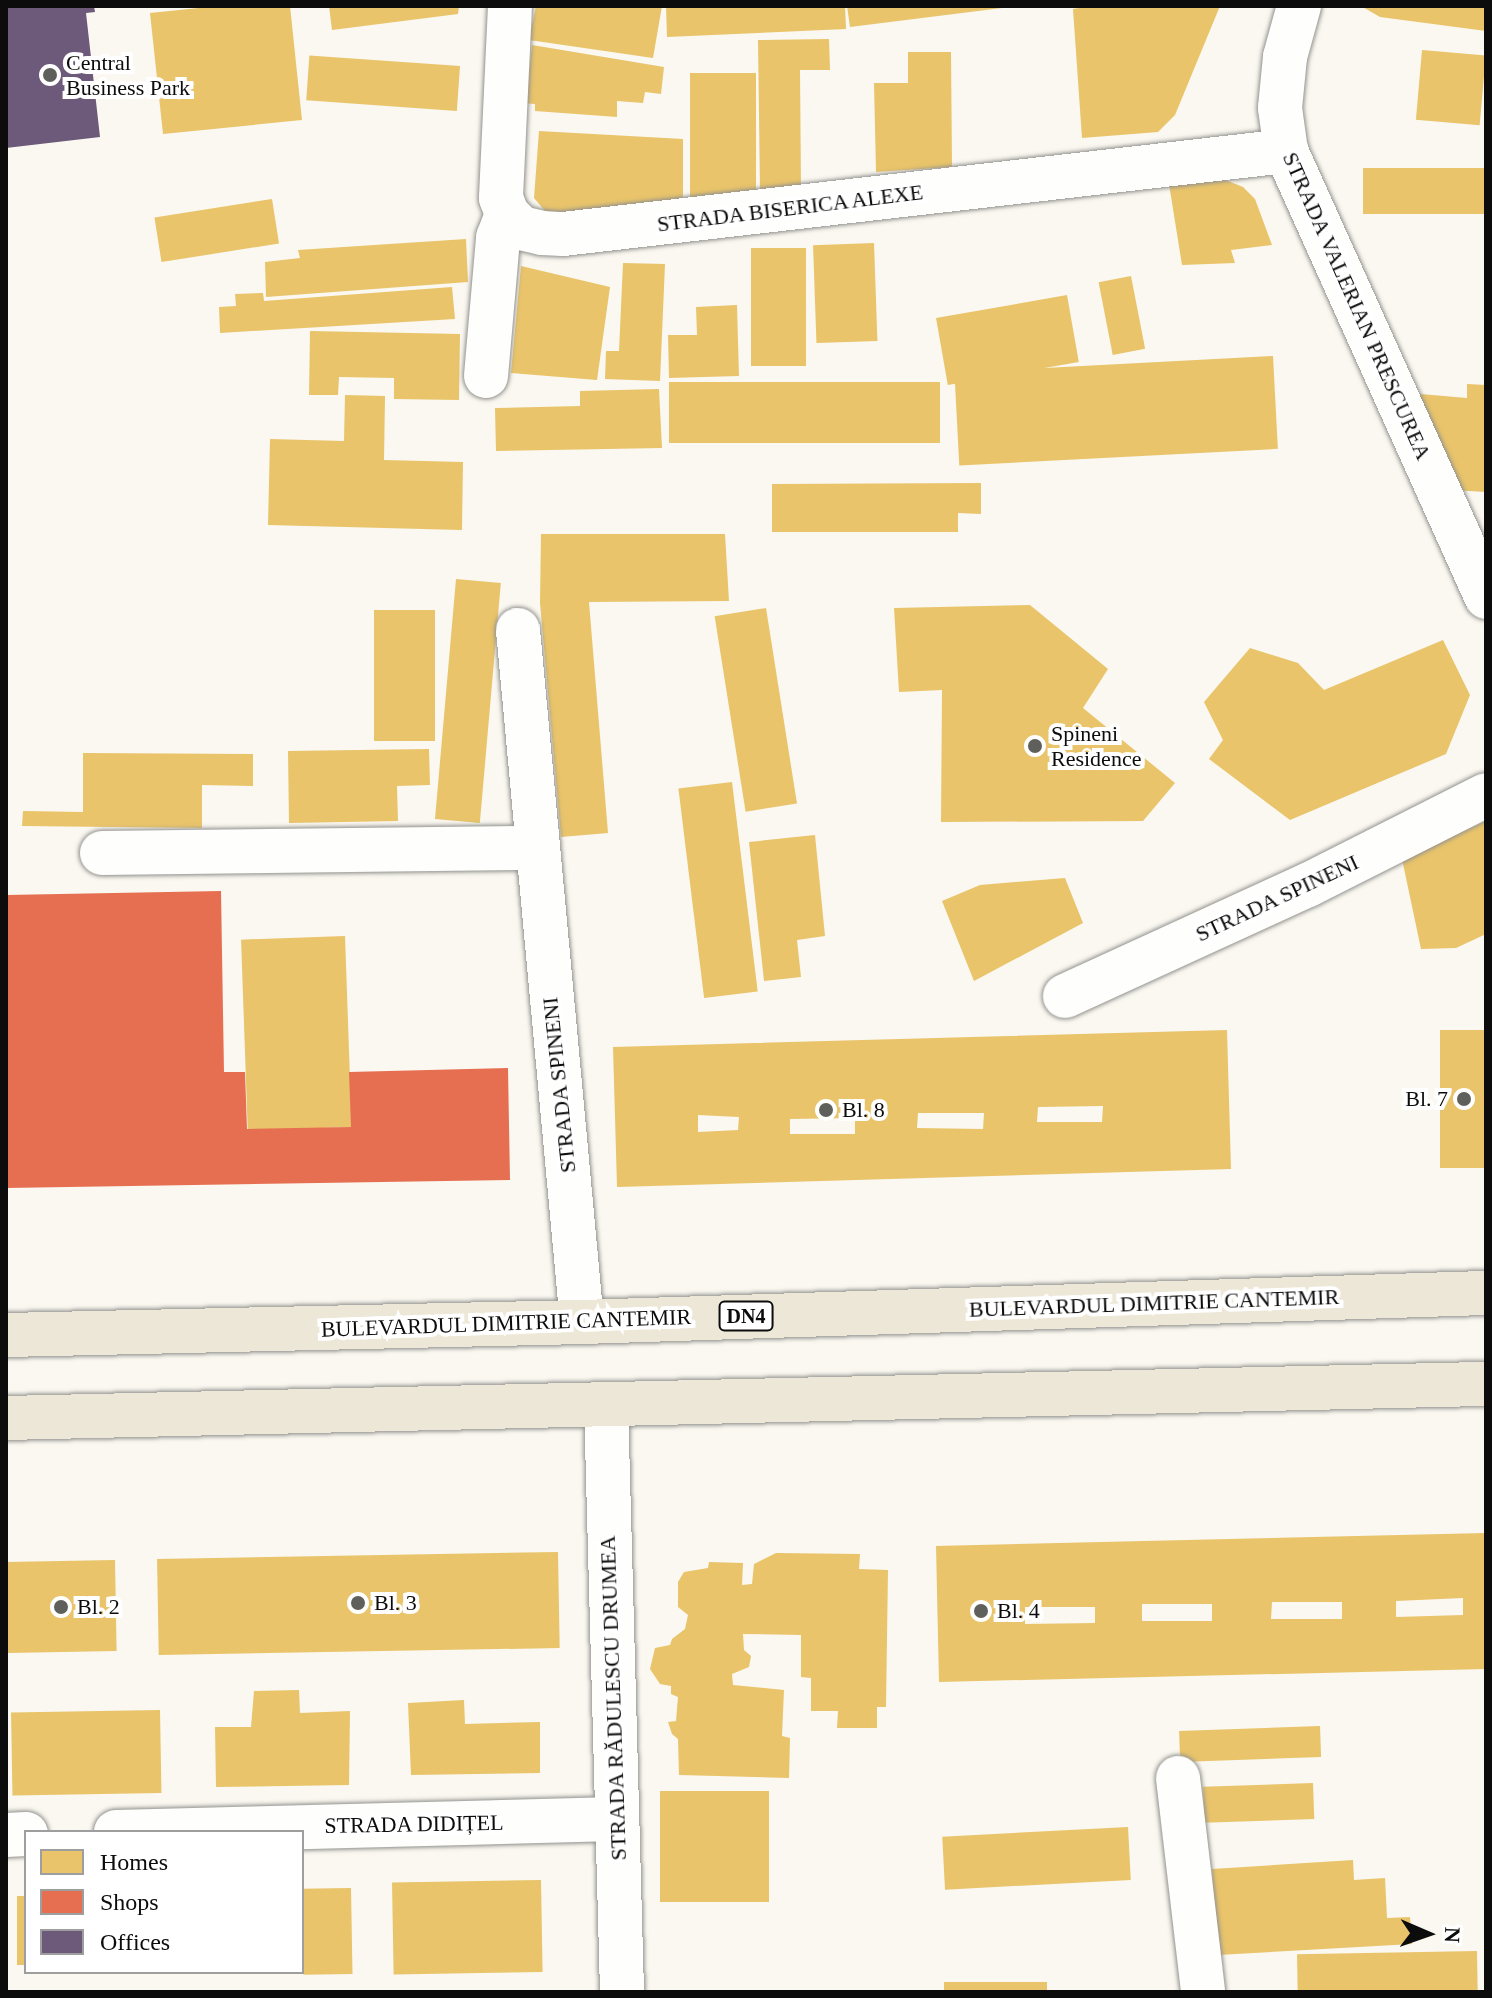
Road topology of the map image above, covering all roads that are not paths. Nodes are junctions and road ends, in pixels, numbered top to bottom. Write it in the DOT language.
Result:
graph roads {
  1 [pos="510,6"];
  2 [pos="1299,6"];
  3 [pos="1286,151"];
  4 [pos="507,214"];
  5 [pos="486,376"];
  6 [pos="1486,597"];
  7 [pos="518,630"];
  8 [pos="1486,795"];
  9 [pos="538,848"];
  10 [pos="102,853"];
  11 [pos="1065,996"];
  12 [pos="1486,1293"];
  13 [pos="582,1322"];
  14 [pos="6,1335"];
  15 [pos="1486,1384"];
  16 [pos="606,1404"];
  17 [pos="6,1418"];
  18 [pos="1178,1778"];
  19 [pos="616,1819"];
  20 [pos="193,1830"];
  21 [pos="622,1992"];
  22 [pos="1203,1992"];
  1 -- 4 [label="street"];
  2 -- 3 [label="street, STRADA VALERIAN PRESCUREA"];
  3 -- 4 [label="street, STRADA BISERICA ALEXE"];
  3 -- 6 [label="street, STRADA VALERIAN PRESCUREA"];
  4 -- 5 [label="street"];
  7 -- 9 [label="street, STRADA SPINENI"];
  8 -- 11 [label="street, STRADA SPINENI"];
  9 -- 10 [label="street"];
  9 -- 13 [label="street, STRADA SPINENI"];
  12 -- 13 [label="main road, BULEVARDUL DIMITRIE CANTEMIR / DN4"];
  13 -- 14 [label="main road, BULEVARDUL DIMITRIE CANTEMIR / DN4"];
  15 -- 16 [label="main road"];
  16 -- 17 [label="main road"];
  16 -- 19 [label="street, STRADA RĂDULESCU DRUMEA"];
  18 -- 22 [label="street"];
  19 -- 20 [label="street, STRADA DIDIȚEL"];
  19 -- 21 [label="street, STRADA RĂDULESCU DRUMEA"];
}
